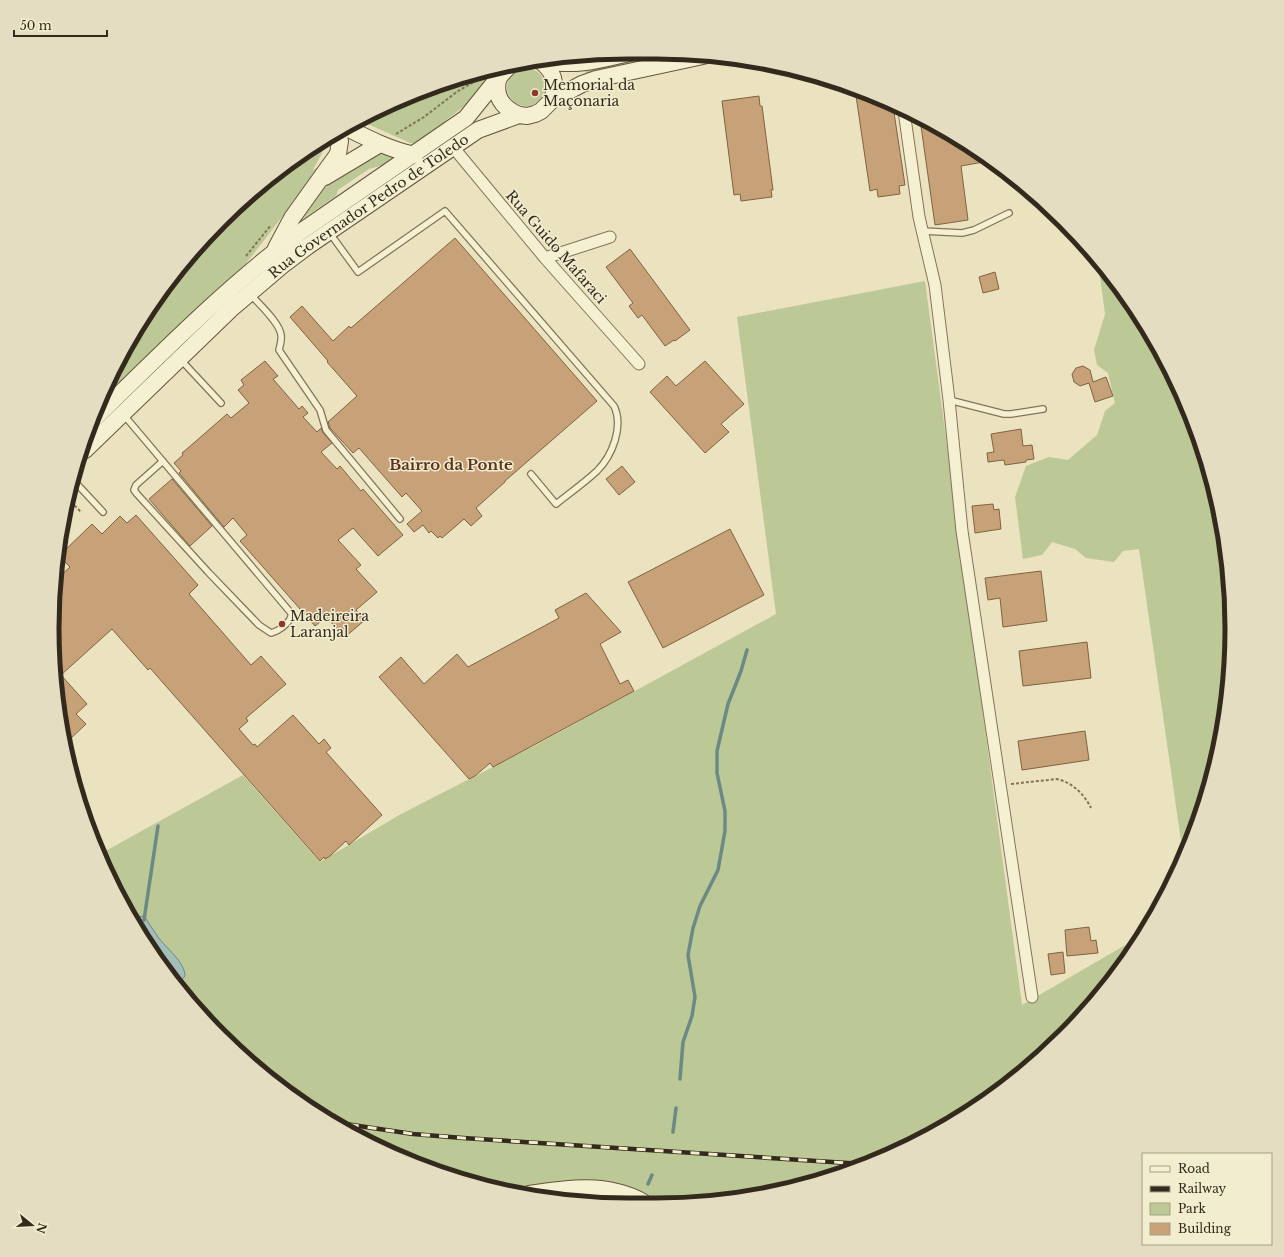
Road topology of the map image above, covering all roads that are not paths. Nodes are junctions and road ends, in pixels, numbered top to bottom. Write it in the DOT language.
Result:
graph roads {
  1 [pos="597,60"];
  2 [pos="685,60"];
  3 [pos="562,63"];
  4 [pos="545,65"];
  5 [pos="502,73"];
  6 [pos="503,73"];
  7 [pos="552,100"];
  8 [pos="519,115"];
  9 [pos="905,117"];
  10 [pos="352,131"];
  11 [pos="339,138"];
  12 [pos="380,144"];
  13 [pos="453,147"];
  14 [pos="415,155"];
  15 [pos="320,180"];
  16 [pos="1010,214"];
  17 [pos="922,231"];
  18 [pos="329,232"];
  19 [pos="610,238"];
  20 [pos="274,252"];
  21 [pos="545,258"];
  22 [pos="249,293"];
  23 [pos="179,359"];
  24 [pos="639,364"];
  25 [pos="949,400"];
  26 [pos="221,403"];
  27 [pos="1043,409"];
  28 [pos="102,411"];
  29 [pos="122,413"];
  30 [pos="89,446"];
  31 [pos="163,461"];
  32 [pos="532,474"];
  33 [pos="77,485"];
  34 [pos="103,512"];
  35 [pos="400,519"];
  36 [pos="1032,996"];
  37 [pos="574,1188"];
  38 [pos="546,1192"];
  39 [pos="593,1197"];
  40 [pos="634,1198"];
  1 -- 3 [label="main road"];
  2 -- 7 [label="main road, Rua Governador Pedro de Toledo"];
  4 -- 7 [label="main road"];
  5 -- 14 [label="main road, Rua Governador Pedro de Toledo"];
  6 -- 8 [label="main road"];
  7 -- 8 [label="main road, Rua Governador Pedro de Toledo"];
  8 -- 13 [label="main road, Rua Governador Pedro de Toledo"];
  9 -- 17 [label="street"];
  10 -- 12 [label="main road"];
  11 -- 15 [label="main road"];
  12 -- 14 [label="main road"];
  12 -- 15 [label="main road"];
  13 -- 18 [label="main road, Rua Governador Pedro de Toledo"];
  13 -- 21 [label="street, Rua Guido Mafaraci"];
  14 -- 20 [label="main road, Rua Governador Pedro de Toledo"];
  15 -- 20 [label="main road"];
  16 -- 17 [label="lane"];
  17 -- 25 [label="street"];
  18 -- 22 [label="main road, Rua Governador Pedro de Toledo"];
  18 -- 32 [label="lane"];
  19 -- 21 [label="street"];
  20 -- 28 [label="main road, Rua Governador Pedro de Toledo"];
  21 -- 24 [label="street, Rua Guido Mafaraci"];
  22 -- 23 [label="main road, Rua Governador Pedro de Toledo"];
  22 -- 35 [label="lane"];
  23 -- 26 [label="lane"];
  23 -- 29 [label="main road, Rua Governador Pedro de Toledo"];
  25 -- 27 [label="lane"];
  25 -- 36 [label="street"];
  29 -- 30 [label="main road, Rua Governador Pedro de Toledo"];
  29 -- 31 [label="lane"];
  31 -- 31 [label="lane"];
  33 -- 34 [label="lane"];
  37 -- 38 [label="main road"];
  37 -- 39 [label="main road"];
  37 -- 40 [label="main road"];
}
